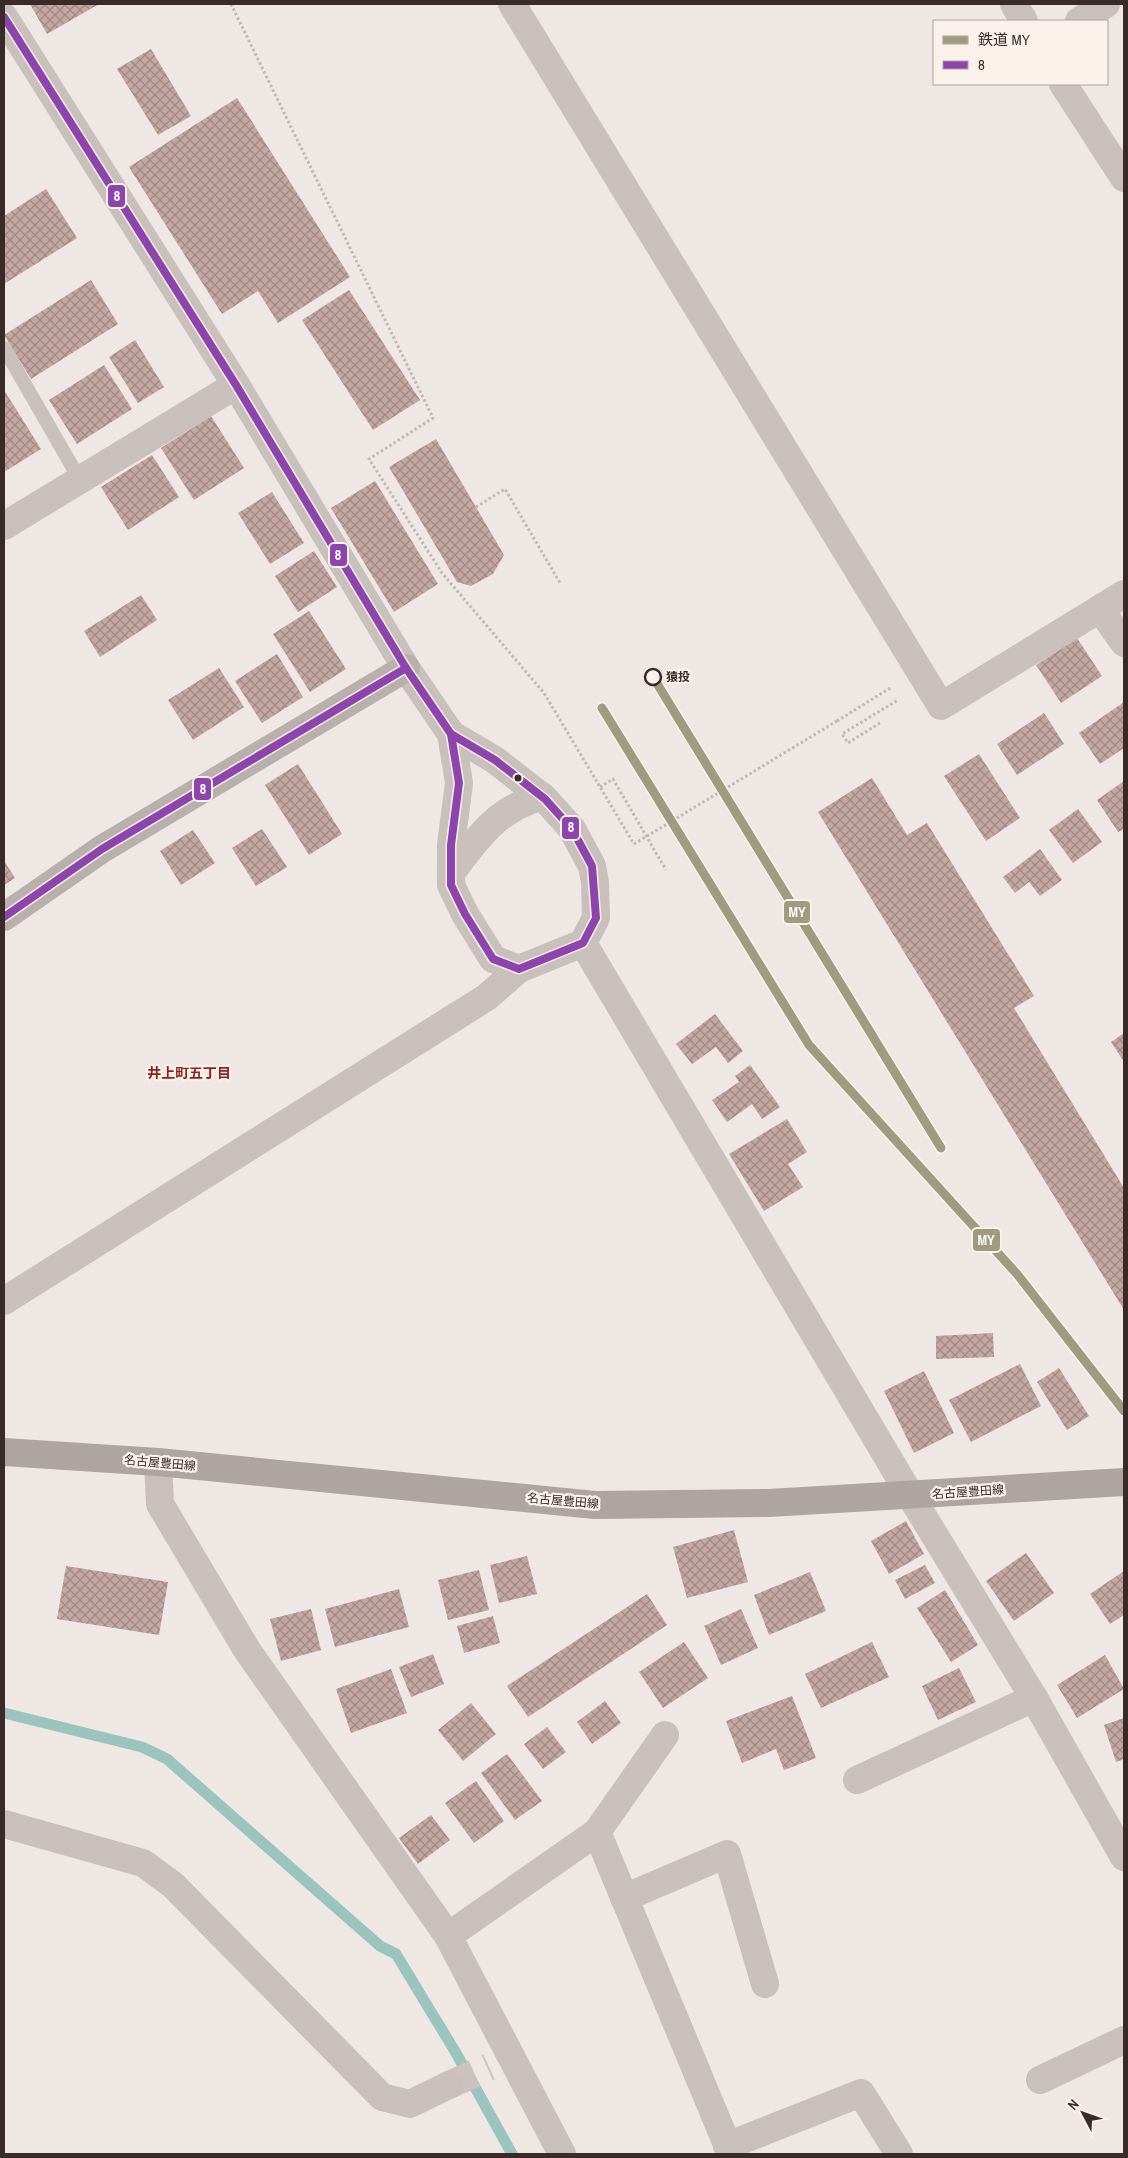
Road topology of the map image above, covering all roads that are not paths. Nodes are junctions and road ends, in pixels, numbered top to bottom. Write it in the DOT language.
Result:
graph roads {
  1 [pos="512,4"];
  2 [pos="1014,4"];
  3 [pos="1106,4"];
  4 [pos="4,17"];
  5 [pos="1023,20"];
  6 [pos="1081,20"];
  7 [pos="1064,85"];
  8 [pos="1124,178"];
  9 [pos="4,348"];
  10 [pos="236,385"];
  11 [pos="80,480"];
  12 [pos="4,526"];
  13 [pos="1124,594"];
  14 [pos="1100,609"];
  15 [pos="1124,643"];
  16 [pos="406,668"];
  17 [pos="451,734"];
  18 [pos="542,796"];
  19 [pos="451,873"];
  20 [pos="4,917"];
  21 [pos="583,943"];
  22 [pos="519,969"];
  23 [pos="4,1301"];
  24 [pos="4,1452"];
  25 [pos="158,1462"];
  26 [pos="1124,1482"];
  27 [pos="910,1495"];
  28 [pos="1034,1698"];
  29 [pos="665,1735"];
  30 [pos="858,1780"];
  31 [pos="4,1824"];
  32 [pos="597,1832"];
  33 [pos="1124,1857"];
  34 [pos="624,1898"];
  35 [pos="448,1936"];
  36 [pos="765,1984"];
  37 [pos="1124,2040"];
  38 [pos="1040,2080"];
  39 [pos="449,2084"];
  40 [pos="729,2150"];
  41 [pos="562,2154"];
  42 [pos="899,2154"];
  1 -- 14 [label="street"];
  2 -- 5 [label="street"];
  3 -- 6 [label="street"];
  4 -- 10 [label="street"];
  7 -- 8 [label="street"];
  9 -- 11 [label="lane"];
  10 -- 11 [label="street"];
  10 -- 16 [label="street"];
  11 -- 12 [label="street"];
  13 -- 14 [label="street"];
  14 -- 15 [label="street"];
  16 -- 17 [label="street"];
  16 -- 20 [label="main road"];
  17 -- 18 [label="street"];
  17 -- 19 [label="street"];
  18 -- 19 [label="street"];
  18 -- 21 [label="street"];
  19 -- 22 [label="street"];
  21 -- 22 [label="street"];
  21 -- 27 [label="street"];
  22 -- 23 [label="street"];
  24 -- 25 [label="main road, 名古屋豊田線"];
  25 -- 27 [label="main road, 名古屋豊田線"];
  25 -- 35 [label="street"];
  26 -- 27 [label="main road, 名古屋豊田線"];
  27 -- 28 [label="street"];
  28 -- 30 [label="street"];
  28 -- 33 [label="street"];
  29 -- 32 [label="street"];
  31 -- 39 [label="street"];
  32 -- 34 [label="street"];
  32 -- 35 [label="street"];
  34 -- 36 [label="street"];
  34 -- 40 [label="street"];
  35 -- 41 [label="street"];
  37 -- 38 [label="street"];
  40 -- 42 [label="street"];
}
